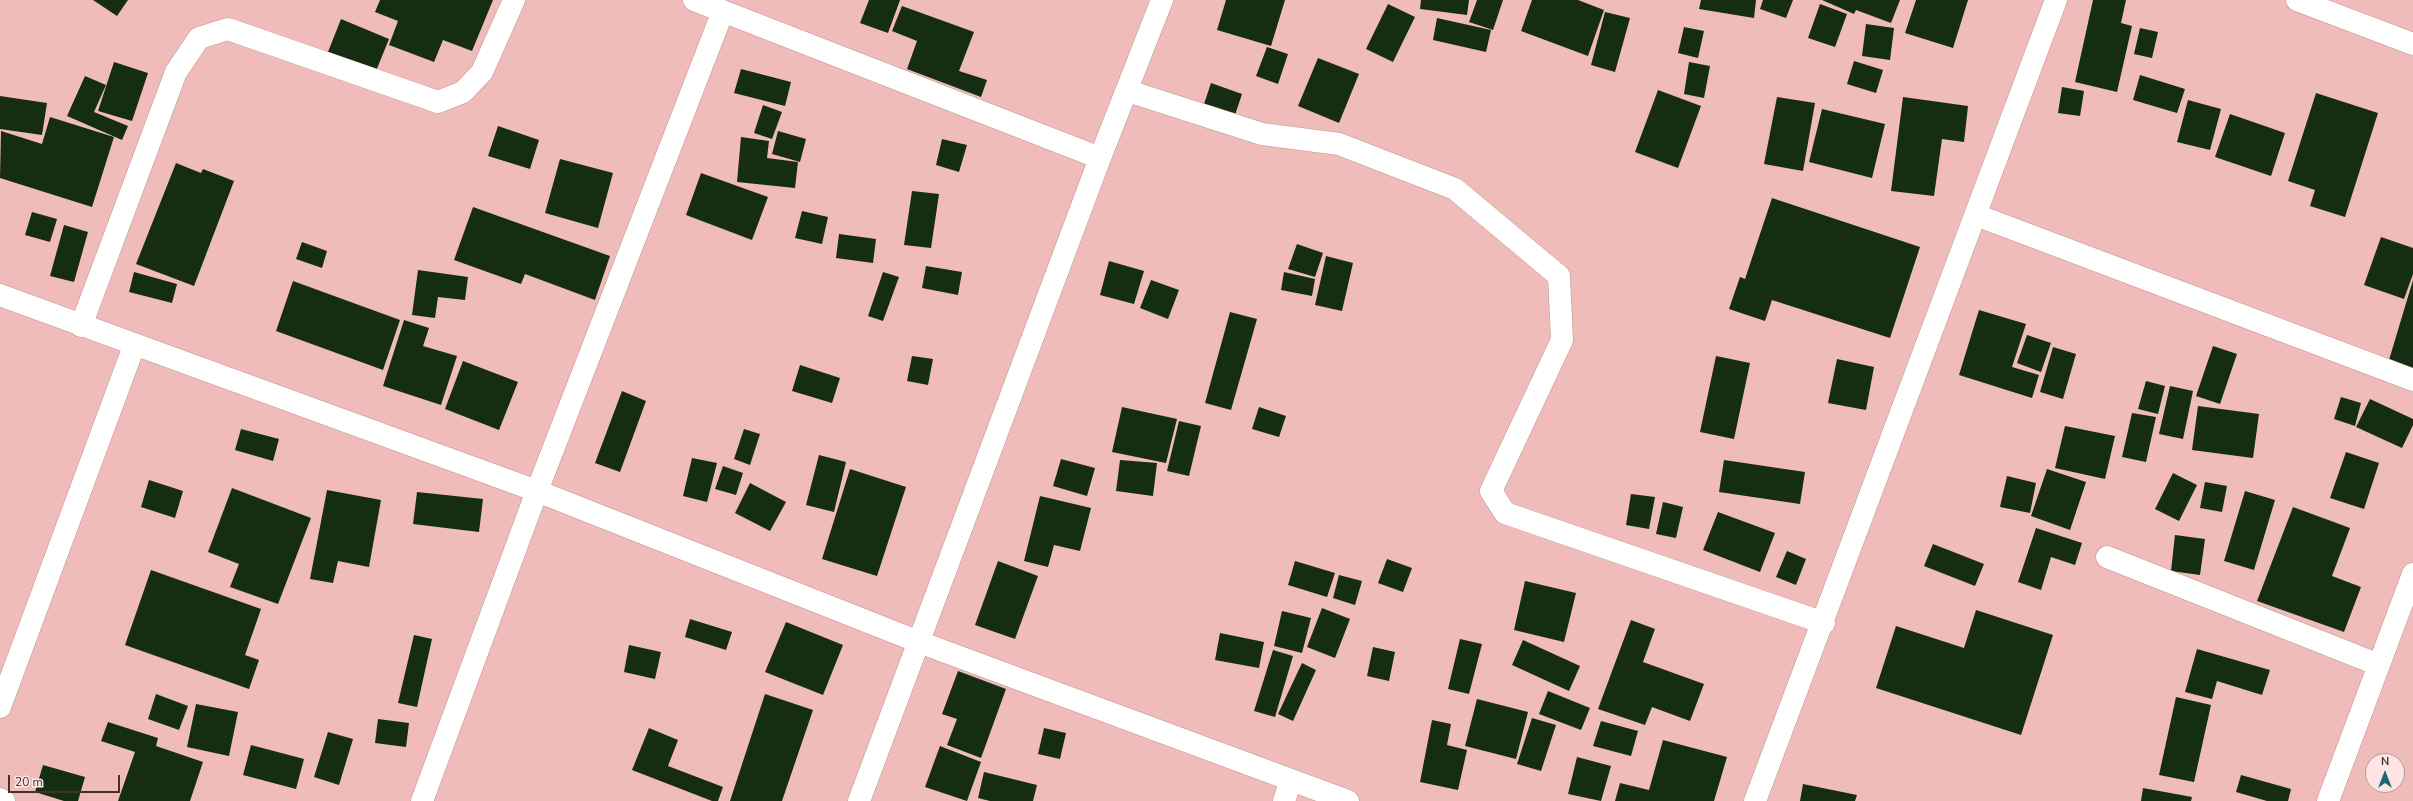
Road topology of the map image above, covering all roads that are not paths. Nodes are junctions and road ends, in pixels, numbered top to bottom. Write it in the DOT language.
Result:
graph roads {
  1 [pos="514,0"];
  2 [pos="694,0"];
  3 [pos="1162,0"];
  4 [pos="2056,0"];
  5 [pos="2297,0"];
  6 [pos="723,11"];
  7 [pos="2413,44"];
  8 [pos="1128,91"];
  9 [pos="1100,158"];
  10 [pos="1976,215"];
  11 [pos="0,295"];
  12 [pos="82,326"];
  13 [pos="134,346"];
  14 [pos="2413,380"];
  15 [pos="537,491"];
  16 [pos="2108,558"];
  17 [pos="2413,574"];
  18 [pos="2405,618"];
  19 [pos="1824,623"];
  20 [pos="919,642"];
  21 [pos="2380,665"];
  22 [pos="0,708"];
  23 [pos="1292,780"];
  24 [pos="0,799"];
  25 [pos="4,801"];
  26 [pos="422,801"];
  27 [pos="859,801"];
  28 [pos="1284,801"];
  29 [pos="1348,801"];
  30 [pos="1755,801"];
  31 [pos="2328,801"];
  1 -- 12 [label="street"];
  2 -- 6 [label="street"];
  3 -- 8 [label="street"];
  4 -- 10 [label="street"];
  5 -- 7 [label="street"];
  6 -- 9 [label="street"];
  6 -- 15 [label="street"];
  8 -- 9 [label="street"];
  8 -- 19 [label="street"];
  9 -- 20 [label="street"];
  10 -- 14 [label="street"];
  10 -- 19 [label="street"];
  11 -- 12 [label="street"];
  12 -- 13 [label="street"];
  13 -- 15 [label="street"];
  13 -- 22 [label="street"];
  15 -- 20 [label="street"];
  15 -- 26 [label="street"];
  16 -- 21 [label="street"];
  17 -- 18 [label="street"];
  18 -- 21 [label="street"];
  19 -- 30 [label="street"];
  20 -- 23 [label="street"];
  20 -- 27 [label="street"];
  21 -- 31 [label="street"];
  23 -- 28 [label="street"];
  23 -- 29 [label="street"];
  24 -- 25 [label="street"];
}
